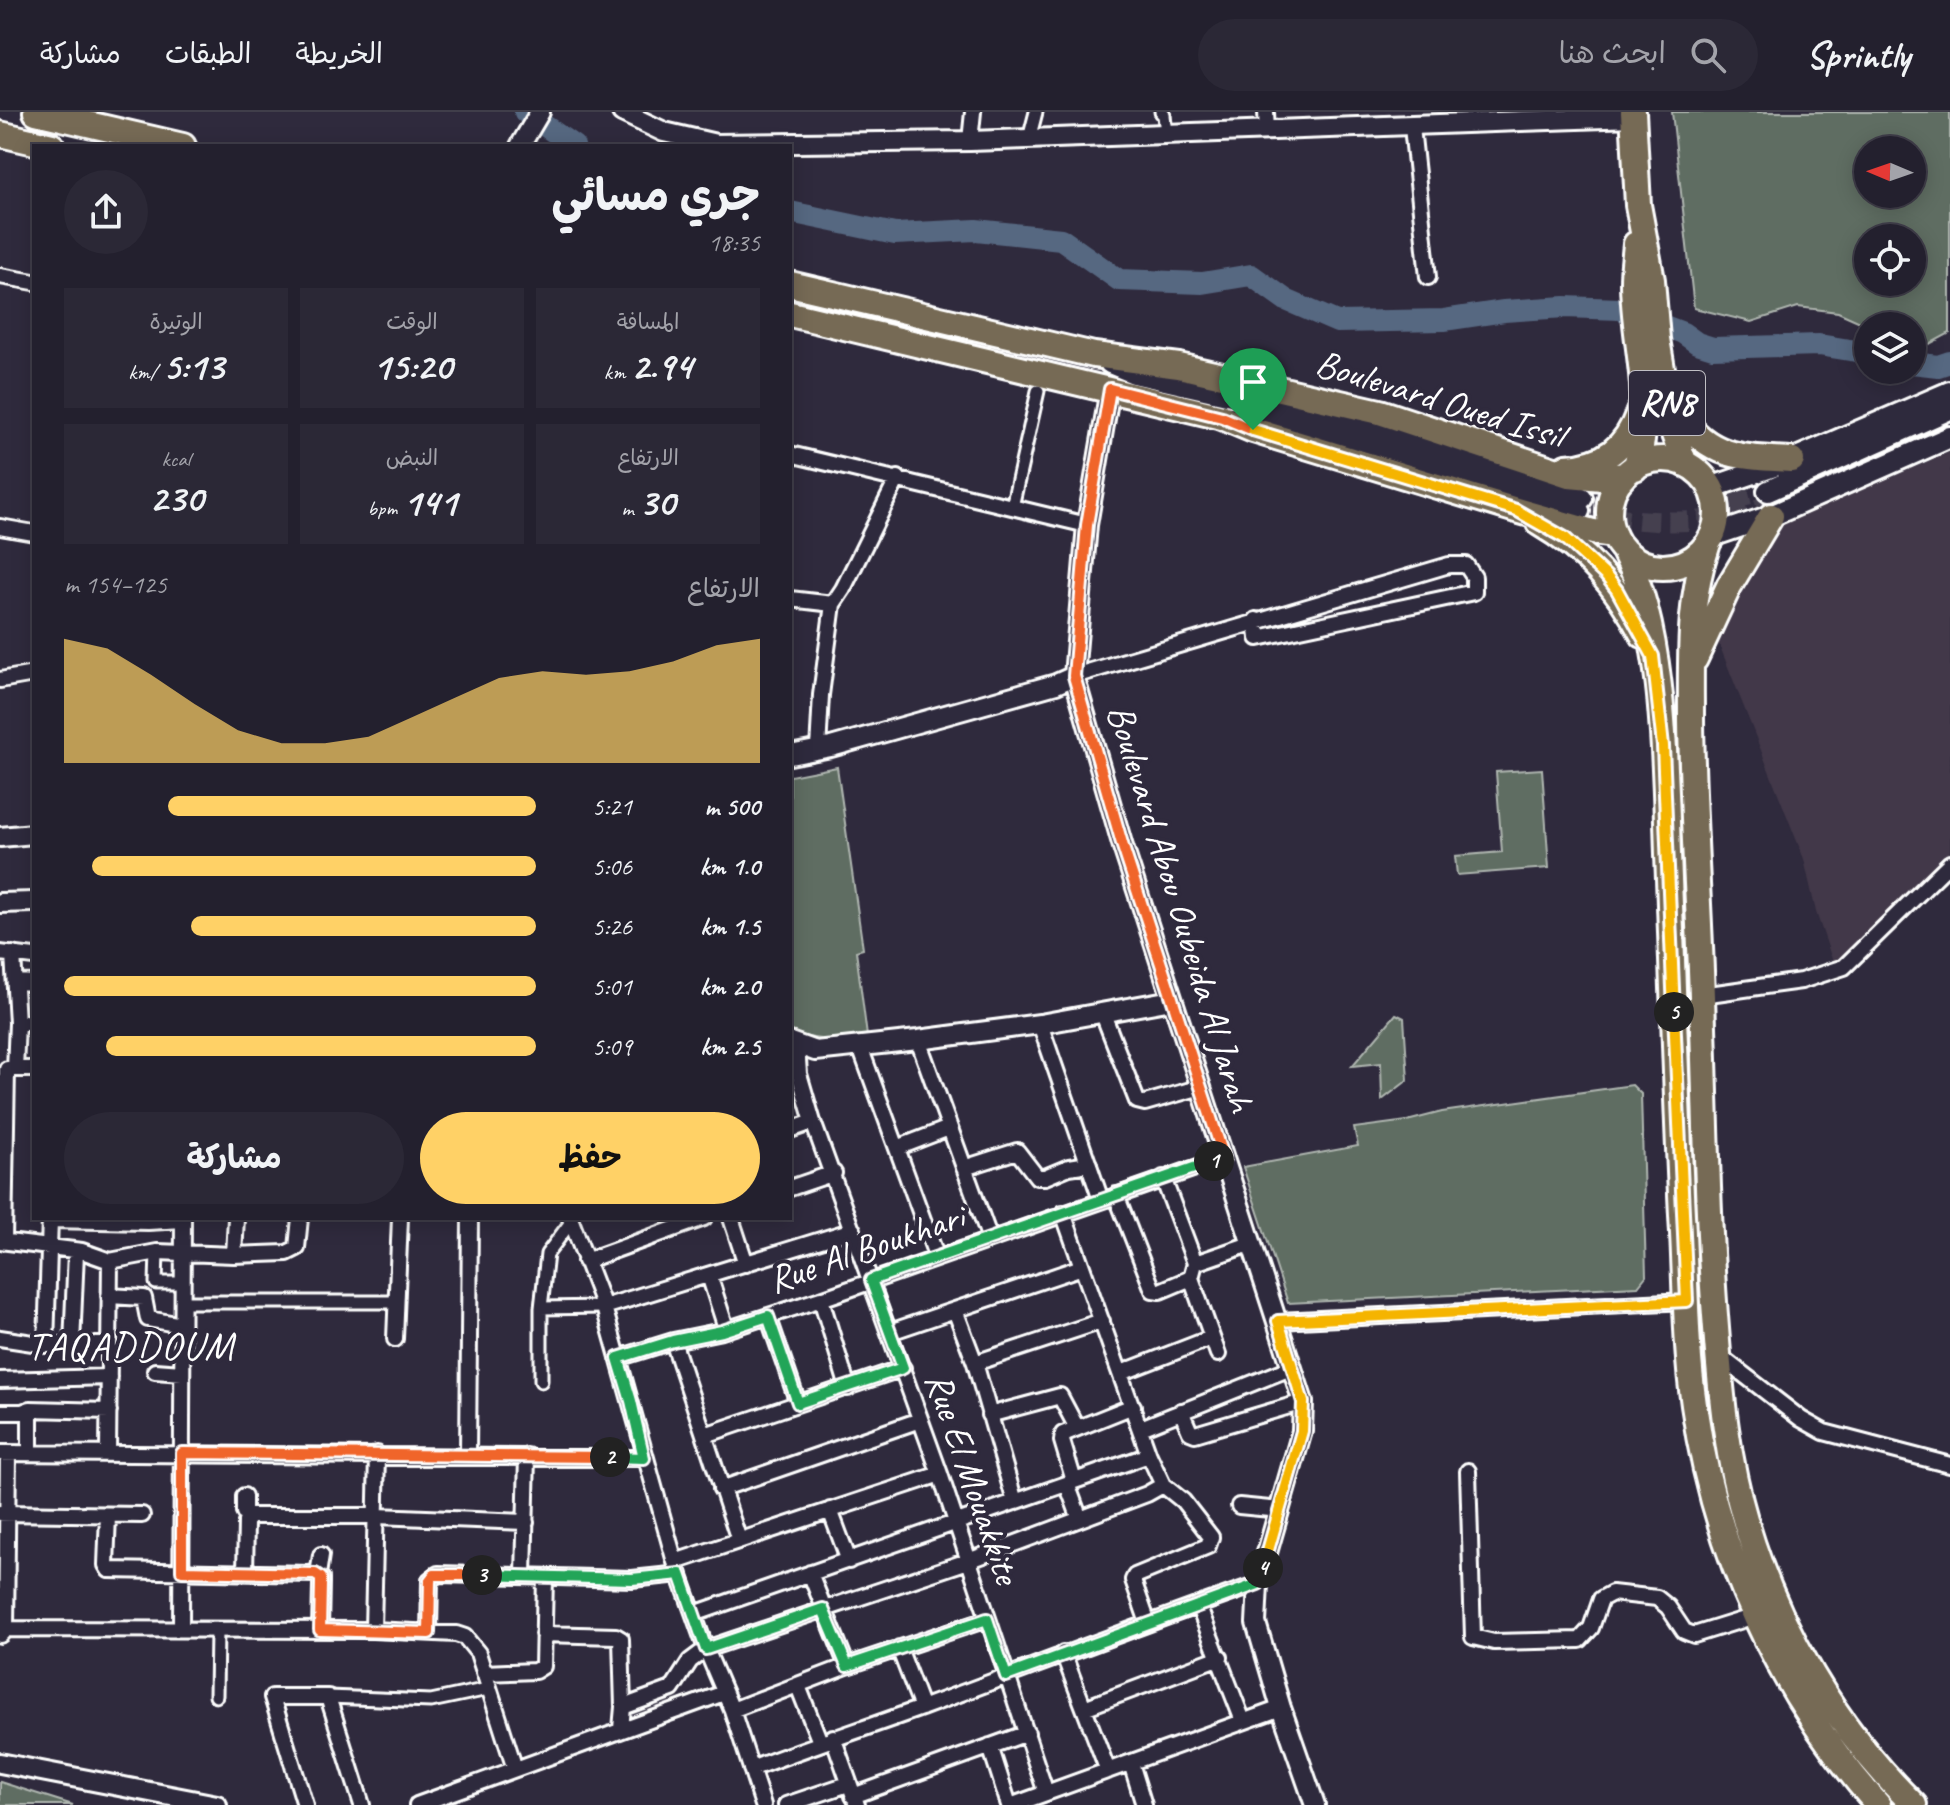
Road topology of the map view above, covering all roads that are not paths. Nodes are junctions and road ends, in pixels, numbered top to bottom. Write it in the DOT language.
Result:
graph roads {
  1 [pos="36,112"];
  2 [pos="540,112"];
  3 [pos="622,112"];
  4 [pos="973,112"];
  5 [pos="1036,112"];
  6 [pos="1161,112"];
  7 [pos="1633,115"];
  8 [pos="1599,116"];
  9 [pos="1510,118"];
  10 [pos="1266,121"];
  11 [pos="1401,122"];
  12 [pos="0,134"];
  13 [pos="1166,134"];
  14 [pos="1029,139"];
  15 [pos="970,141"];
  16 [pos="43,144"];
  17 [pos="174,144"];
  18 [pos="521,144"];
  19 [pos="0,276"];
  20 [pos="1428,277"];
  21 [pos="32,282"];
  22 [pos="792,284"];
  23 [pos="792,314"];
  24 [pos="1094,355"];
  25 [pos="1110,389"];
  26 [pos="1038,391"];
  27 [pos="1950,392"];
  28 [pos="1654,395"];
  29 [pos="1950,409"];
  30 [pos="1222,417"];
  31 [pos="1950,423"];
  32 [pos="1950,437"];
  33 [pos="792,454"];
  34 [pos="1792,460"];
  35 [pos="1685,464"];
  36 [pos="1548,468"];
  37 [pos="1630,471"];
  38 [pos="898,478"];
  39 [pos="1710,488"];
  40 [pos="1769,504"];
  41 [pos="1012,507"];
  42 [pos="1516,510"];
  43 [pos="1087,525"];
  44 [pos="0,527"];
  45 [pos="32,533"];
  46 [pos="1710,540"];
  47 [pos="1619,543"];
  48 [pos="792,599"];
  49 [pos="833,604"];
  50 [pos="1256,620"];
  51 [pos="1653,656"];
  52 [pos="1690,668"];
  53 [pos="32,674"];
  54 [pos="1074,676"];
  55 [pos="0,680"];
  56 [pos="818,750"];
  57 [pos="792,755"];
  58 [pos="32,834"];
  59 [pos="0,837"];
  60 [pos="1950,863"];
  61 [pos="32,902"];
  62 [pos="0,903"];
  63 [pos="6,953"];
  64 [pos="32,957"];
  65 [pos="32,983"];
  66 [pos="16,986"];
  67 [pos="0,989"];
  68 [pos="1702,995"];
  69 [pos="1172,1000"];
  70 [pos="1103,1014"];
  71 [pos="17,1023"];
  72 [pos="32,1023"];
  73 [pos="1040,1024"];
  74 [pos="918,1040"];
  75 [pos="794,1044"];
  76 [pos="860,1047"];
  77 [pos="7,1069"];
  78 [pos="32,1069"];
  79 [pos="795,1074"];
  80 [pos="1201,1087"];
  81 [pos="813,1122"];
  82 [pos="949,1128"];
  83 [pos="792,1129"];
  84 [pos="897,1148"];
  85 [pos="1224,1158"];
  86 [pos="1089,1164"];
  87 [pos="964,1168"];
  88 [pos="834,1173"];
  89 [pos="1163,1178"];
  90 [pos="792,1187"];
  91 [pos="1116,1195"];
  92 [pos="1101,1200"];
  93 [pos="1063,1213"];
  94 [pos="50,1220"];
  95 [pos="183,1220"];
  96 [pos="236,1220"];
  97 [pos="300,1220"];
  98 [pos="400,1220"];
  99 [pos="470,1220"];
  100 [pos="570,1220"];
  101 [pos="693,1220"];
  102 [pos="732,1220"];
  103 [pos="853,1230"];
  104 [pos="990,1239"];
  105 [pos="2,1241"];
  106 [pos="1250,1244"];
  107 [pos="49,1248"];
  108 [pos="76,1252"];
  109 [pos="157,1252"];
  110 [pos="182,1255"];
  111 [pos="234,1255"];
  112 [pos="937,1258"];
  113 [pos="110,1261"];
  114 [pos="585,1261"];
  115 [pos="1195,1263"];
  116 [pos="746,1264"];
  117 [pos="1082,1267"];
  118 [pos="709,1275"];
  119 [pos="1191,1278"];
  120 [pos="871,1280"];
  121 [pos="182,1283"];
  122 [pos="109,1296"];
  123 [pos="821,1299"];
  124 [pos="1687,1301"];
  125 [pos="183,1302"];
  126 [pos="397,1302"];
  127 [pos="604,1307"];
  128 [pos="541,1308"];
  129 [pos="955,1310"];
  130 [pos="768,1316"];
  131 [pos="1102,1321"];
  132 [pos="1278,1321"];
  133 [pos="182,1325"];
  134 [pos="726,1328"];
  135 [pos="890,1332"];
  136 [pos="0,1338"];
  137 [pos="1211,1338"];
  138 [pos="395,1339"];
  139 [pos="673,1341"];
  140 [pos="46,1345"];
  141 [pos="72,1345"];
  142 [pos="109,1345"];
  143 [pos="1218,1354"];
  144 [pos="1717,1354"];
  145 [pos="618,1358"];
  146 [pos="975,1363"];
  147 [pos="1293,1367"];
  148 [pos="903,1368"];
  149 [pos="155,1371"];
  150 [pos="182,1373"];
  151 [pos="1121,1373"];
  152 [pos="109,1377"];
  153 [pos="0,1380"];
  154 [pos="541,1381"];
  155 [pos="848,1388"];
  156 [pos="1303,1402"];
  157 [pos="798,1403"];
  158 [pos="1133,1406"];
  159 [pos="30,1409"];
  160 [pos="109,1411"];
  161 [pos="1181,1411"];
  162 [pos="0,1412"];
  163 [pos="989,1415"];
  164 [pos="920,1420"];
  165 [pos="1077,1428"];
  166 [pos="1141,1428"];
  167 [pos="705,1435"];
  168 [pos="108,1452"];
  169 [pos="4,1453"];
  170 [pos="30,1453"];
  171 [pos="182,1453"];
  172 [pos="377,1454"];
  173 [pos="468,1455"];
  174 [pos="1149,1455"];
  175 [pos="527,1456"];
  176 [pos="644,1458"];
  177 [pos="1950,1465"];
  178 [pos="1468,1471"];
  179 [pos="940,1474"];
  180 [pos="1071,1483"];
  181 [pos="1163,1485"];
  182 [pos="721,1489"];
  183 [pos="244,1496"];
  184 [pos="1015,1502"];
  185 [pos="1239,1506"];
  186 [pos="830,1510"];
  187 [pos="1281,1510"];
  188 [pos="4,1513"];
  189 [pos="108,1515"];
  190 [pos="142,1515"];
  191 [pos="377,1516"];
  192 [pos="248,1519"];
  193 [pos="1080,1519"];
  194 [pos="526,1522"];
  195 [pos="957,1522"];
  196 [pos="739,1540"];
  197 [pos="321,1555"];
  198 [pos="849,1561"];
  199 [pos="968,1561"];
  200 [pos="677,1568"];
  201 [pos="182,1571"];
  202 [pos="245,1573"];
  203 [pos="810,1573"];
  204 [pos="318,1575"];
  205 [pos="524,1576"];
  206 [pos="545,1577"];
  207 [pos="1258,1584"];
  208 [pos="1198,1605"];
  209 [pos="823,1609"];
  210 [pos="694,1614"];
  211 [pos="1755,1616"];
  212 [pos="987,1619"];
  213 [pos="1148,1623"];
  214 [pos="181,1629"];
  215 [pos="320,1630"];
  216 [pos="373,1630"];
  217 [pos="217,1631"];
  218 [pos="3,1632"];
  219 [pos="429,1633"];
  220 [pos="543,1634"];
  221 [pos="899,1648"];
  222 [pos="706,1649"];
  223 [pos="1063,1653"];
  224 [pos="1220,1657"];
  225 [pos="847,1666"];
  226 [pos="484,1673"];
  227 [pos="1006,1676"];
  228 [pos="798,1686"];
  229 [pos="488,1689"];
  230 [pos="724,1693"];
  231 [pos="216,1696"];
  232 [pos="328,1697"];
  233 [pos="623,1707"];
  234 [pos="922,1708"];
  235 [pos="1084,1708"];
  236 [pos="1281,1708"];
  237 [pos="732,1710"];
  238 [pos="1243,1721"];
  239 [pos="621,1729"];
  240 [pos="1027,1733"];
  241 [pos="826,1739"];
  242 [pos="990,1746"];
  243 [pos="0,1763"];
  244 [pos="1131,1763"];
  245 [pos="515,1769"];
  246 [pos="751,1769"];
  247 [pos="1108,1771"];
  248 [pos="1046,1793"];
  249 [pos="853,1795"];
  250 [pos="217,1805"];
  251 [pos="305,1805"];
  252 [pos="362,1805"];
  253 [pos="417,1805"];
  254 [pos="763,1805"];
  255 [pos="786,1805"];
  256 [pos="1011,1805"];
  257 [pos="1144,1805"];
  258 [pos="1315,1805"];
  259 [pos="1878,1805"];
  260 [pos="1914,1805"];
  1 -- 17 [label="main road"];
  2 -- 18 [label="street"];
  3 -- 15 [label="street"];
  4 -- 15 [label="street"];
  5 -- 14 [label="street"];
  6 -- 13 [label="street"];
  7 -- 8 [label="street"];
  7 -- 28 [label="main road, RN8"];
  8 -- 9 [label="street"];
  9 -- 11 [label="street"];
  10 -- 11 [label="street"];
  10 -- 13 [label="street"];
  11 -- 20 [label="street"];
  12 -- 16 [label="main road"];
  13 -- 14 [label="street"];
  14 -- 15 [label="street"];
  19 -- 21 [label="street"];
  22 -- 24 [label="main road, Boulevard Oued Issil"];
  23 -- 25 [label="main road, Boulevard Oued Issil"];
  24 -- 30 [label="main road, Boulevard Oued Issil"];
  24 -- 36 [label="main road, Boulevard Oued Issil"];
  25 -- 30 [label="main road, Boulevard Oued Issil"];
  25 -- 43 [label="street, Boulevard Abou Oubeida Al Jarah"];
  26 -- 41 [label="street"];
  27 -- 34 [label="main road"];
  28 -- 34 [label="main road"];
  28 -- 35 [label="main road, RN8"];
  28 -- 36 [label="main road"];
  28 -- 37 [label="main road, RN8"];
  29 -- 40 [label="main road"];
  30 -- 42 [label="main road, Boulevard Oued Issil"];
  31 -- 40 [label="main road"];
  32 -- 40 [label="main road"];
  33 -- 38 [label="street"];
  34 -- 39 [label="main road"];
  35 -- 37 [label="main road, RN8"];
  35 -- 39 [label="main road, RN8"];
  36 -- 37 [label="main road, Boulevard Oued Issil"];
  37 -- 47 [label="main road, RN8"];
  38 -- 41 [label="street"];
  38 -- 49 [label="street"];
  39 -- 46 [label="main road, RN8"];
  40 -- 46 [label="main road"];
  40 -- 52 [label="main road"];
  41 -- 43 [label="street"];
  42 -- 47 [label="main road, Boulevard Oued Issil"];
  42 -- 51 [label="main road"];
  43 -- 54 [label="street, Boulevard Abou Oubeida Al Jarah"];
  44 -- 45 [label="street"];
  46 -- 47 [label="main road"];
  46 -- 52 [label="main road, RN8"];
  47 -- 51 [label="main road, RN8"];
  48 -- 49 [label="street"];
  49 -- 56 [label="street"];
  50 -- 50 [label="street"];
  50 -- 54 [label="street"];
  51 -- 124 [label="main road, RN8"];
  52 -- 68 [label="main road, RN8"];
  53 -- 55 [label="street"];
  54 -- 56 [label="street"];
  54 -- 69 [label="street, Boulevard Abou Oubeida Al Jarah"];
  56 -- 57 [label="street"];
  58 -- 59 [label="street"];
  60 -- 68 [label="street"];
  61 -- 62 [label="street"];
  63 -- 64 [label="street"];
  63 -- 66 [label="street"];
  65 -- 66 [label="street"];
  66 -- 67 [label="street"];
  66 -- 71 [label="street"];
  68 -- 144 [label="main road, RN8"];
  69 -- 70 [label="street"];
  69 -- 80 [label="street, Boulevard Abou Oubeida Al Jarah"];
  70 -- 73 [label="street"];
  70 -- 80 [label="street"];
  71 -- 72 [label="street"];
  71 -- 77 [label="street"];
  73 -- 74 [label="street"];
  73 -- 86 [label="street"];
  74 -- 76 [label="street"];
  74 -- 82 [label="street"];
  75 -- 76 [label="street"];
  75 -- 79 [label="street, Rue El Mouakkite"];
  76 -- 84 [label="street"];
  77 -- 78 [label="street"];
  77 -- 105 [label="street"];
  79 -- 81 [label="street, Rue El Mouakkite"];
  80 -- 85 [label="street, Boulevard Abou Oubeida Al Jarah"];
  81 -- 83 [label="street"];
  81 -- 88 [label="street, Rue El Mouakkite"];
  82 -- 84 [label="street"];
  82 -- 87 [label="street"];
  84 -- 112 [label="street"];
  85 -- 89 [label="street, Rue Al Boukhari"];
  85 -- 106 [label="street, Boulevard Abou Oubeida Al Jarah"];
  86 -- 87 [label="street"];
  86 -- 92 [label="street"];
  87 -- 104 [label="street"];
  88 -- 90 [label="street"];
  88 -- 103 [label="street, Rue El Mouakkite"];
  89 -- 91 [label="street, Rue Al Boukhari"];
  89 -- 115 [label="street"];
  91 -- 92 [label="street, Rue Al Boukhari"];
  91 -- 119 [label="street"];
  92 -- 93 [label="street, Rue Al Boukhari"];
  93 -- 104 [label="street, Rue Al Boukhari"];
  93 -- 117 [label="street"];
  94 -- 107 [label="street"];
  95 -- 110 [label="street"];
  96 -- 111 [label="street"];
  97 -- 111 [label="street"];
  98 -- 126 [label="street"];
  99 -- 173 [label="street"];
  100 -- 114 [label="street"];
  100 -- 128 [label="street"];
  101 -- 114 [label="street"];
  102 -- 116 [label="street"];
  103 -- 116 [label="street"];
  103 -- 120 [label="street, Rue El Mouakkite"];
  104 -- 112 [label="street, Rue Al Boukhari"];
  105 -- 107 [label="street"];
  106 -- 115 [label="street"];
  106 -- 132 [label="street, Boulevard Abou Oubeida Al Jarah"];
  107 -- 108 [label="street"];
  107 -- 140 [label="street"];
  108 -- 113 [label="street"];
  108 -- 141 [label="street"];
  109 -- 110 [label="street"];
  109 -- 113 [label="street"];
  109 -- 121 [label="street"];
  110 -- 111 [label="street"];
  110 -- 121 [label="street"];
  112 -- 120 [label="street, Rue Al Boukhari"];
  113 -- 122 [label="street"];
  114 -- 127 [label="street"];
  115 -- 119 [label="street"];
  116 -- 118 [label="street"];
  117 -- 129 [label="street"];
  117 -- 131 [label="street"];
  118 -- 127 [label="street"];
  118 -- 134 [label="street"];
  119 -- 137 [label="street"];
  120 -- 123 [label="street, Rue Al Boukhari"];
  120 -- 135 [label="street, Rue El Mouakkite"];
  121 -- 125 [label="street"];
  122 -- 133 [label="street"];
  122 -- 142 [label="street"];
  123 -- 130 [label="street, Rue Al Boukhari"];
  123 -- 155 [label="street"];
  124 -- 132 [label="street"];
  124 -- 211 [label="main road, RN8"];
  125 -- 126 [label="street"];
  125 -- 133 [label="street"];
  126 -- 138 [label="street"];
  127 -- 128 [label="street"];
  127 -- 145 [label="street"];
  128 -- 154 [label="street"];
  129 -- 135 [label="street"];
  129 -- 146 [label="street"];
  130 -- 134 [label="street, Rue Al Boukhari"];
  130 -- 157 [label="street"];
  131 -- 146 [label="street"];
  131 -- 151 [label="street"];
  132 -- 147 [label="street, Boulevard Abou Oubeida Al Jarah"];
  133 -- 150 [label="street"];
  134 -- 139 [label="street, Rue Al Boukhari"];
  135 -- 148 [label="street, Rue El Mouakkite"];
  136 -- 140 [label="street"];
  137 -- 143 [label="street"];
  137 -- 151 [label="street"];
  139 -- 145 [label="street, Rue Al Boukhari"];
  139 -- 167 [label="street"];
  140 -- 141 [label="street"];
  141 -- 142 [label="street"];
  142 -- 152 [label="street"];
  144 -- 177 [label="street"];
  144 -- 260 [label="main road, RN8"];
  145 -- 176 [label="street"];
  146 -- 163 [label="street"];
  147 -- 156 [label="street, Boulevard Abou Oubeida Al Jarah"];
  147 -- 161 [label="street"];
  148 -- 155 [label="street"];
  148 -- 164 [label="street, Rue El Mouakkite"];
  149 -- 150 [label="street"];
  150 -- 171 [label="street"];
  151 -- 158 [label="street"];
  152 -- 153 [label="street"];
  152 -- 160 [label="street"];
  155 -- 157 [label="street"];
  156 -- 161 [label="street"];
  156 -- 187 [label="street, Boulevard Abou Oubeida Al Jarah"];
  157 -- 167 [label="street"];
  158 -- 165 [label="street"];
  158 -- 166 [label="street"];
  159 -- 160 [label="street"];
  159 -- 162 [label="street"];
  159 -- 170 [label="street"];
  160 -- 168 [label="street"];
  161 -- 166 [label="street"];
  163 -- 165 [label="street"];
  163 -- 184 [label="street"];
  164 -- 179 [label="street, Rue El Mouakkite"];
  164 -- 182 [label="street"];
  165 -- 180 [label="street"];
  166 -- 174 [label="street"];
  167 -- 182 [label="street"];
  168 -- 170 [label="street"];
  168 -- 171 [label="street"];
  169 -- 170 [label="street"];
  169 -- 188 [label="street"];
  171 -- 172 [label="street"];
  171 -- 201 [label="street"];
  172 -- 173 [label="street"];
  172 -- 191 [label="street"];
  173 -- 175 [label="street"];
  174 -- 180 [label="street"];
  174 -- 181 [label="street"];
  175 -- 176 [label="street"];
  175 -- 194 [label="street"];
  176 -- 200 [label="street"];
  178 -- 211 [label="street"];
  179 -- 186 [label="street"];
  179 -- 195 [label="street, Rue El Mouakkite"];
  180 -- 184 [label="street"];
  180 -- 193 [label="street"];
  181 -- 193 [label="street"];
  181 -- 213 [label="street"];
  182 -- 196 [label="street"];
  183 -- 192 [label="street"];
  184 -- 195 [label="street"];
  185 -- 187 [label="street"];
  186 -- 196 [label="street"];
  186 -- 198 [label="street"];
  187 -- 207 [label="street, Boulevard Abou Oubeida Al Jarah"];
  188 -- 189 [label="street"];
  188 -- 218 [label="street"];
  189 -- 190 [label="street"];
  189 -- 201 [label="street"];
  191 -- 192 [label="street"];
  191 -- 194 [label="street"];
  191 -- 216 [label="street"];
  192 -- 202 [label="street"];
  193 -- 199 [label="street"];
  194 -- 205 [label="street"];
  195 -- 198 [label="street"];
  195 -- 199 [label="street, Rue El Mouakkite"];
  196 -- 200 [label="street"];
  197 -- 204 [label="street"];
  198 -- 203 [label="street"];
  199 -- 209 [label="street"];
  199 -- 212 [label="street, Rue El Mouakkite"];
  200 -- 206 [label="street"];
  200 -- 210 [label="street"];
  201 -- 202 [label="street"];
  201 -- 214 [label="street"];
  202 -- 204 [label="street"];
  203 -- 209 [label="street"];
  203 -- 210 [label="street"];
  204 -- 215 [label="street"];
  205 -- 206 [label="street"];
  205 -- 219 [label="street"];
  206 -- 220 [label="street"];
  207 -- 208 [label="street"];
  207 -- 236 [label="street, Boulevard Abou Oubeida Al Jarah"];
  208 -- 213 [label="street"];
  208 -- 224 [label="street"];
  209 -- 222 [label="street"];
  209 -- 225 [label="street"];
  210 -- 222 [label="street"];
  211 -- 259 [label="main road, RN8"];
  212 -- 221 [label="street"];
  212 -- 227 [label="street, Rue El Mouakkite"];
  213 -- 223 [label="street"];
  214 -- 217 [label="street"];
  214 -- 218 [label="street"];
  215 -- 216 [label="street"];
  215 -- 217 [label="street"];
  216 -- 219 [label="street"];
  217 -- 231 [label="street"];
  219 -- 226 [label="street"];
  220 -- 226 [label="street"];
  220 -- 233 [label="street"];
  221 -- 225 [label="street"];
  221 -- 234 [label="street"];
  222 -- 230 [label="street"];
  222 -- 233 [label="street"];
  223 -- 227 [label="street"];
  223 -- 235 [label="street"];
  224 -- 235 [label="street"];
  224 -- 238 [label="street"];
  225 -- 228 [label="street"];
  226 -- 229 [label="street"];
  227 -- 234 [label="street"];
  227 -- 240 [label="street, Rue El Mouakkite"];
  228 -- 237 [label="street"];
  228 -- 241 [label="street"];
  229 -- 232 [label="street"];
  229 -- 245 [label="street"];
  230 -- 237 [label="street"];
  230 -- 239 [label="street"];
  232 -- 251 [label="street"];
  232 -- 252 [label="street"];
  233 -- 239 [label="street"];
  234 -- 241 [label="street"];
  235 -- 247 [label="street"];
  236 -- 238 [label="street"];
  236 -- 258 [label="street, Boulevard Abou Oubeida Al Jarah"];
  237 -- 246 [label="street"];
  238 -- 244 [label="street"];
  239 -- 245 [label="street"];
  240 -- 242 [label="street"];
  240 -- 248 [label="street, Rue El Mouakkite"];
  241 -- 246 [label="street"];
  241 -- 249 [label="street"];
  242 -- 249 [label="street"];
  242 -- 256 [label="street"];
  243 -- 250 [label="street"];
  244 -- 247 [label="street"];
  244 -- 257 [label="street"];
  245 -- 253 [label="street"];
  246 -- 254 [label="street"];
  247 -- 248 [label="street"];
  248 -- 256 [label="street"];
  249 -- 255 [label="street"];
}
